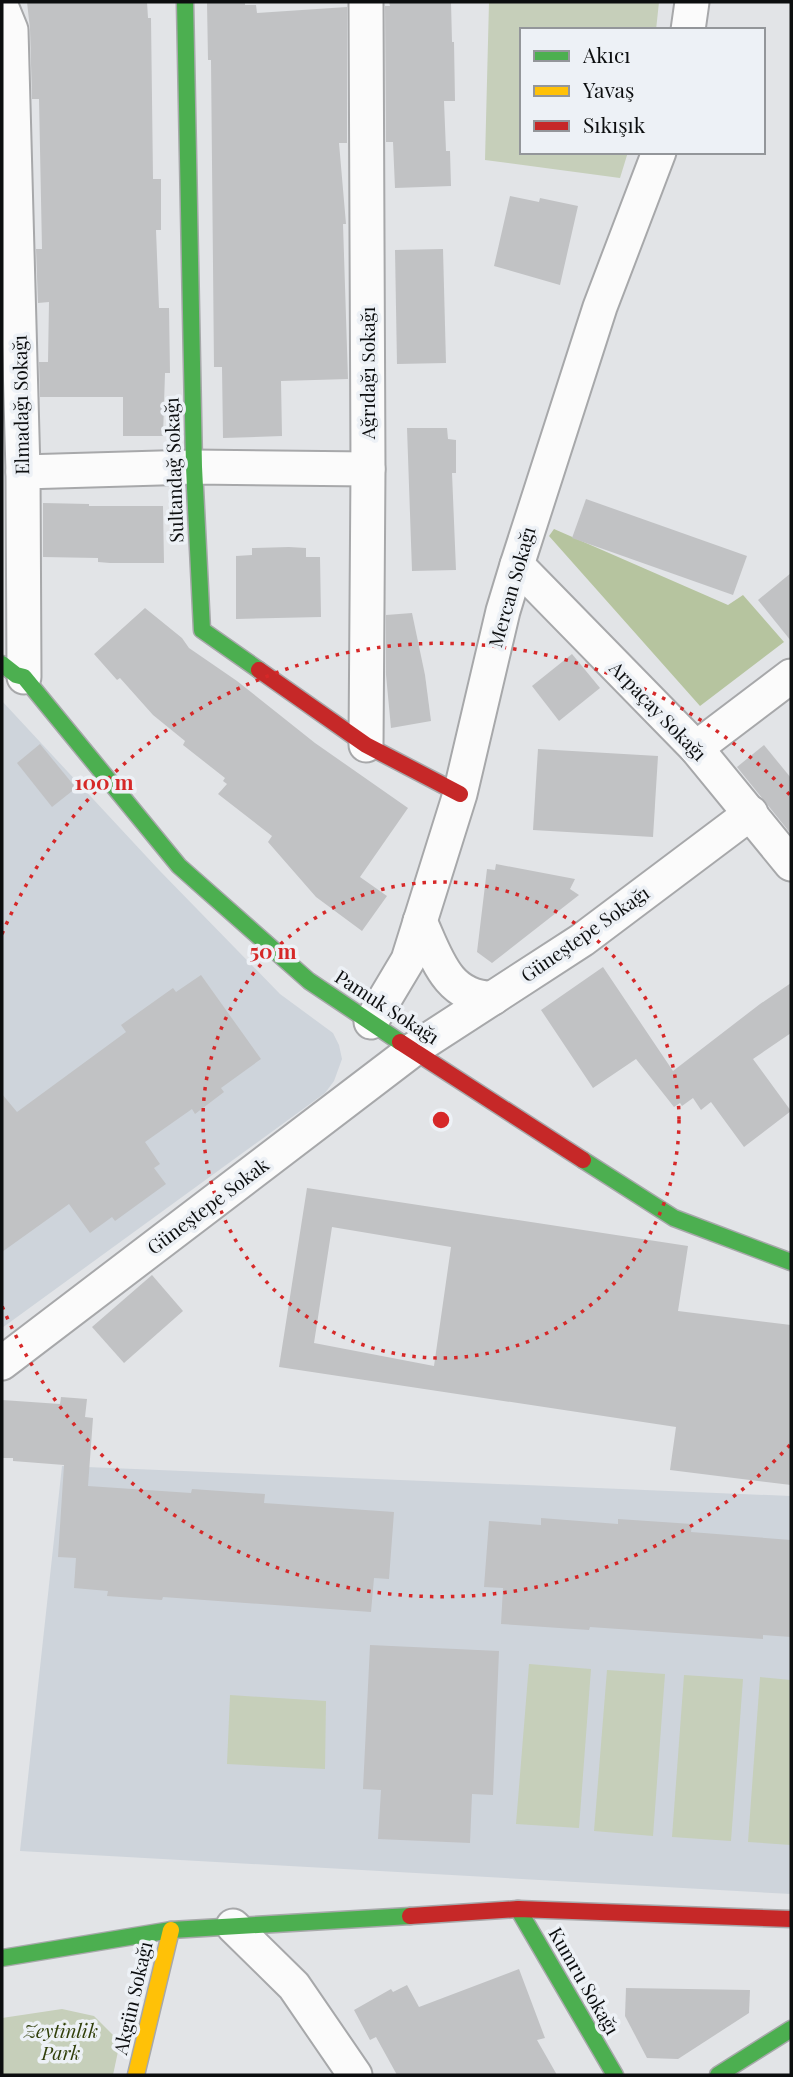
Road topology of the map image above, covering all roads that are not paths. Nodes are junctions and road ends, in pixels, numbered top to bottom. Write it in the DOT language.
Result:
graph roads {
  1 [pos="185,2"];
  2 [pos="366,2"];
  3 [pos="692,2"];
  4 [pos="2,8"];
  5 [pos="688,28"];
  6 [pos="658,154"];
  7 [pos="11,345"];
  8 [pos="194,467"];
  9 [pos="368,469"];
  10 [pos="23,472"];
  11 [pos="517,565"];
  12 [pos="13,671"];
  13 [pos="791,676"];
  14 [pos="366,745"];
  15 [pos="696,748"];
  16 [pos="460,794"];
  17 [pos="751,813"];
  18 [pos="791,864"];
  19 [pos="421,920"];
  20 [pos="493,998"];
  21 [pos="371,1022"];
  22 [pos="414,1049"];
  23 [pos="791,1262"];
  24 [pos="2,1363"];
  25 [pos="518,1909"];
  26 [pos="791,1919"];
  27 [pos="233,1926"];
  28 [pos="170,1930"];
  29 [pos="2,1958"];
  30 [pos="791,2029"];
  31 [pos="136,2075"];
  32 [pos="355,2075"];
  33 [pos="615,2075"];
  34 [pos="718,2075"];
  1 -- 8 [label="street, Sultandağ Sokağı"];
  2 -- 9 [label="street, Ağrıdağı Sokağı"];
  3 -- 5 [label="street"];
  4 -- 7 [label="street, Elmadağı Sokağı"];
  6 -- 11 [label="street, Mercan Sokağı"];
  7 -- 10 [label="street, Elmadağı Sokağı"];
  8 -- 9 [label="street"];
  8 -- 10 [label="street"];
  8 -- 14 [label="street, Sultandağ Sokağı"];
  9 -- 14 [label="street, Ağrıdağı Sokağı"];
  10 -- 12 [label="street, Elmadağı Sokağı"];
  11 -- 15 [label="street, Arpaçay Sokağı"];
  11 -- 16 [label="street, Mercan Sokağı"];
  12 -- 21 [label="street, Pamuk Sokağı"];
  13 -- 15 [label="street"];
  14 -- 16 [label="street, Sultandağ Sokağı"];
  15 -- 17 [label="street, Arpaçay Sokağı"];
  16 -- 19 [label="street, Mercan Sokağı"];
  17 -- 18 [label="street, Arpaçay Sokağı"];
  17 -- 20 [label="street, Güneştepe Sokağı"];
  19 -- 20 [label="street"];
  19 -- 21 [label="street, Mercan Sokağı"];
  20 -- 22 [label="street, Güneştepe Sokağı"];
  21 -- 22 [label="street, Pamuk Sokağı"];
  22 -- 23 [label="street, Pamuk Sokağı"];
  22 -- 24 [label="street, Güneştepe Sokak"];
  25 -- 26 [label="street"];
  25 -- 27 [label="street"];
  25 -- 33 [label="street, Kumru Sokağı"];
  27 -- 28 [label="street"];
  27 -- 32 [label="street"];
  28 -- 29 [label="street"];
  28 -- 31 [label="street, Akgün Sokağı"];
  30 -- 34 [label="street"];
}
